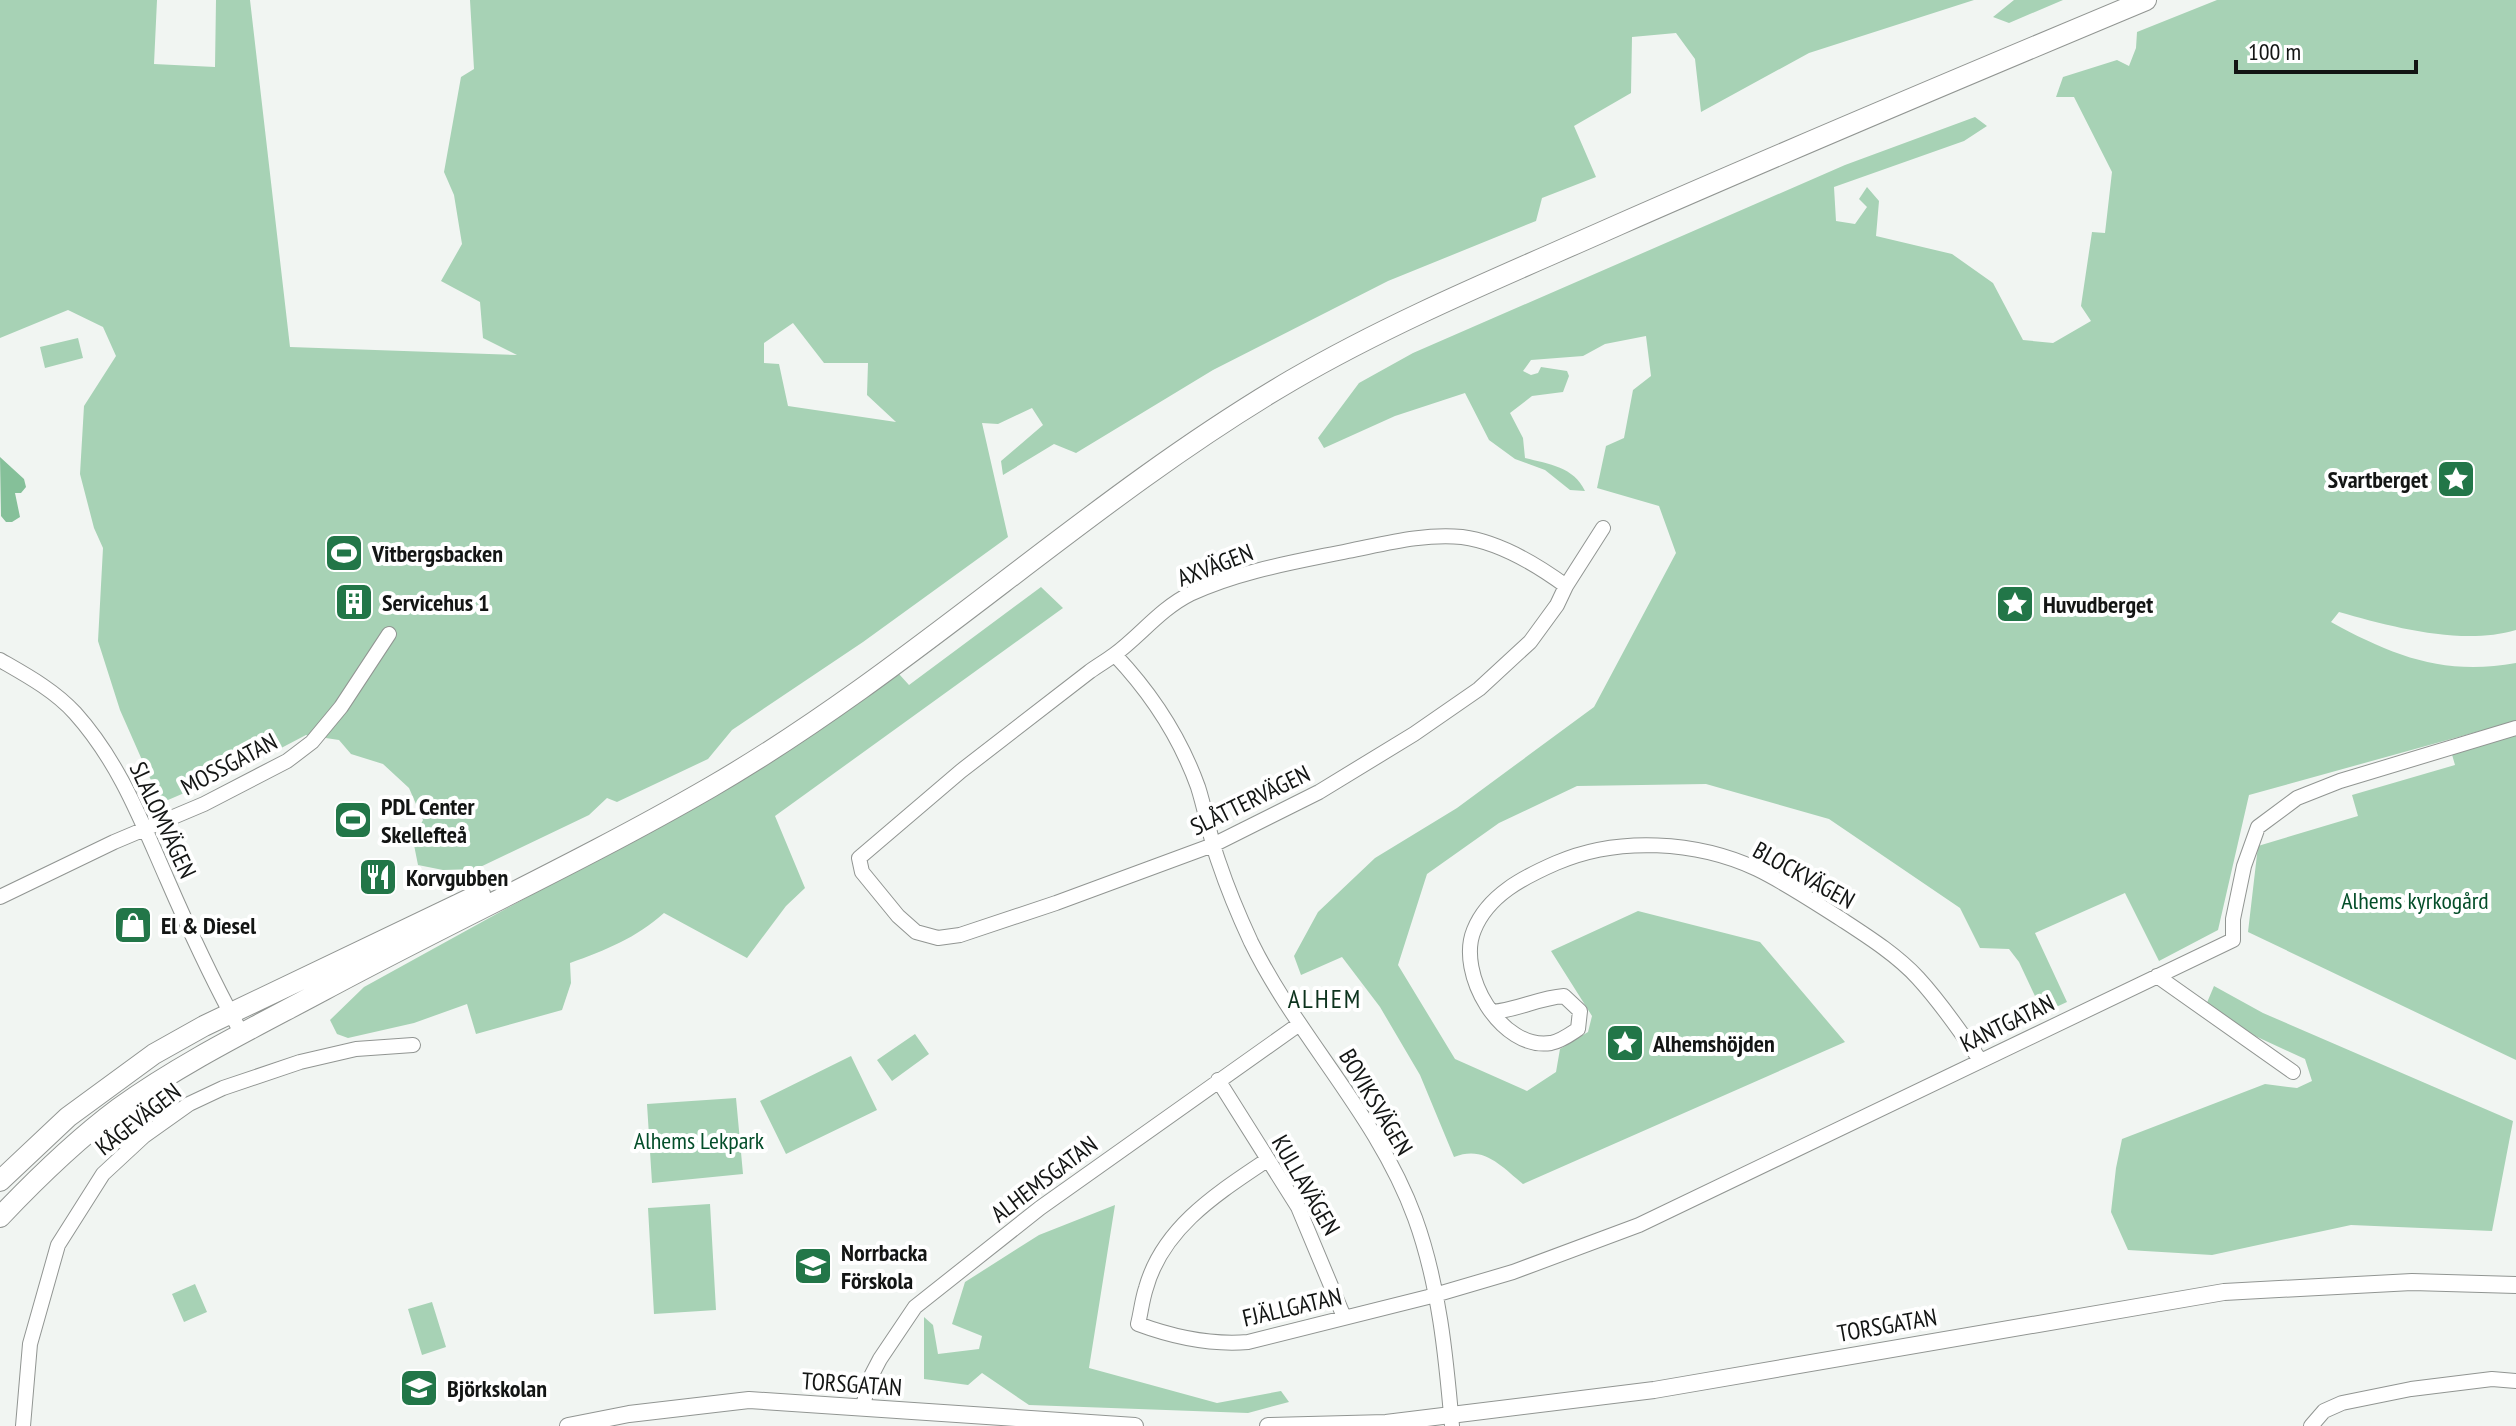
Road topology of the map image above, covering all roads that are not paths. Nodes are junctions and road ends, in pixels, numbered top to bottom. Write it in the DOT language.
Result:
graph roads {
  1 [pos="2113,0"];
  2 [pos="2146,0"];
  3 [pos="1603,528"];
  4 [pos="1566,586"];
  5 [pos="389,634"];
  6 [pos="1115,655"];
  7 [pos="0,660"];
  8 [pos="2516,728"];
  9 [pos="146,830"];
  10 [pos="1213,845"];
  11 [pos="859,858"];
  12 [pos="0,897"];
  13 [pos="2157,976"];
  14 [pos="1492,1012"];
  15 [pos="230,1013"];
  16 [pos="1298,1025"];
  17 [pos="242,1034"];
  18 [pos="413,1045"];
  19 [pos="1980,1060"];
  20 [pos="2293,1072"];
  21 [pos="1218,1080"];
  22 [pos="1267,1160"];
  23 [pos="0,1181"];
  24 [pos="0,1217"];
  25 [pos="2516,1285"];
  26 [pos="1435,1295"];
  27 [pos="1344,1317"];
  28 [pos="2516,1381"];
  29 [pos="863,1408"];
  30 [pos="1451,1420"];
  31 [pos="1038,1423"];
  32 [pos="23,1426"];
  33 [pos="568,1426"];
  34 [pos="1135,1426"];
  35 [pos="1268,1426"];
  36 [pos="2311,1426"];
  1 -- 15 [label="highway"];
  2 -- 17 [label="highway"];
  3 -- 4 [label="street, SLÅTTERVÄGEN"];
  4 -- 6 [label="street, AXVÄGEN"];
  4 -- 10 [label="street, SLÅTTERVÄGEN"];
  5 -- 9 [label="street, MOSSGATAN"];
  6 -- 10 [label="street, BOVIKSVÄGEN"];
  6 -- 11 [label="street, AXVÄGEN"];
  7 -- 9 [label="street, SLALOMVÄGEN"];
  8 -- 13 [label="street, KANTGATAN"];
  9 -- 12 [label="street, MOSSGATAN"];
  9 -- 15 [label="street, SLALOMVÄGEN"];
  10 -- 11 [label="street, SLÅTTERVÄGEN"];
  10 -- 16 [label="street, BOVIKSVÄGEN"];
  13 -- 19 [label="street, KANTGATAN"];
  13 -- 20 [label="street"];
  14 -- 14 [label="street, BLOCKVÄGEN"];
  14 -- 19 [label="street, BLOCKVÄGEN"];
  15 -- 17 [label="street, SLALOMVÄGEN"];
  15 -- 23 [label="highway"];
  16 -- 21 [label="street, ALHEMSGATAN"];
  16 -- 26 [label="street, BOVIKSVÄGEN"];
  17 -- 24 [label="highway"];
  18 -- 32 [label="street, KÅGEVÄGEN"];
  19 -- 26 [label="street, KANTGATAN"];
  21 -- 22 [label="street, KULLAVÄGEN"];
  21 -- 29 [label="street, ALHEMSGATAN"];
  22 -- 27 [label="street, KULLAVÄGEN"];
  22 -- 27 [label="street, FJÄLLGATAN"];
  25 -- 30 [label="main road, TORSGATAN"];
  26 -- 27 [label="street, FJÄLLGATAN"];
  26 -- 30 [label="street, BOVIKSVÄGEN"];
  28 -- 36 [label="street"];
  29 -- 31 [label="main road, TORSGATAN"];
  29 -- 33 [label="main road, TORSGATAN"];
  30 -- 35 [label="main road, TORSGATAN"];
  31 -- 34 [label="main road, TORSGATAN"];
}
